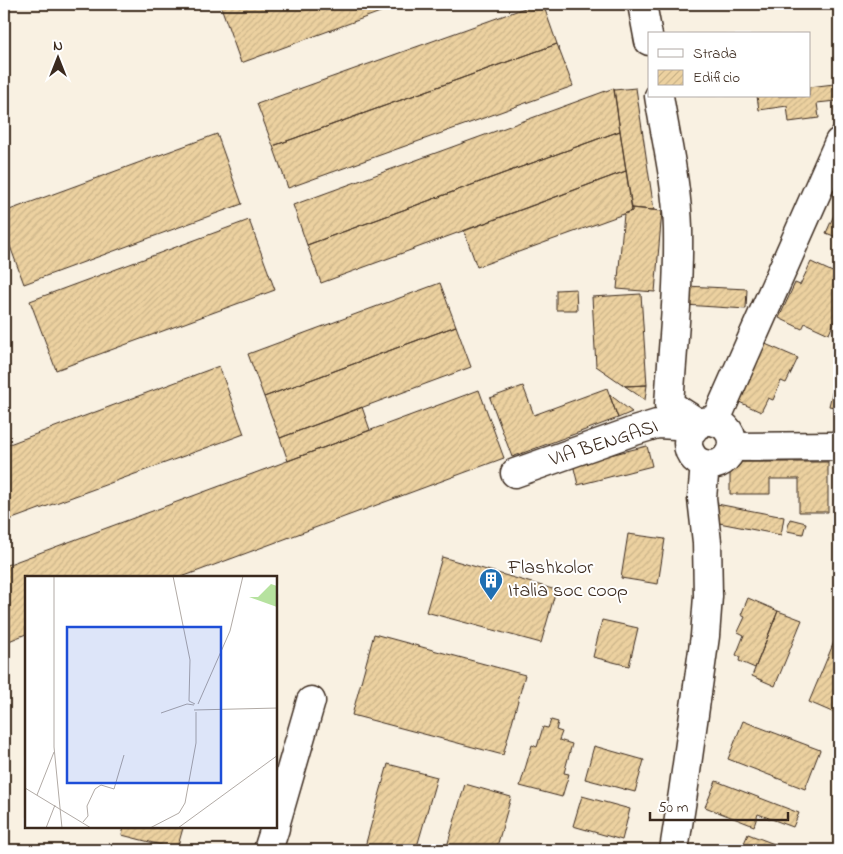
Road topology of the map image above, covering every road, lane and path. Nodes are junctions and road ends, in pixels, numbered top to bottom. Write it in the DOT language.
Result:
graph roads {
  1 [pos="642,4"];
  2 [pos="648,36"];
  3 [pos="659,98"];
  4 [pos="839,142"];
  5 [pos="703,425"];
  6 [pos="732,446"];
  7 [pos="839,446"];
  8 [pos="706,464"];
  9 [pos="515,474"];
  10 [pos="311,701"];
  11 [pos="278,815"];
  12 [pos="274,829"];
  13 [pos="268,850"];
  14 [pos="674,850"];
  1 -- 2 [label="street"];
  3 -- 5 [label="street"];
  4 -- 5 [label="street"];
  5 -- 6 [label="street"];
  5 -- 8 [label="street"];
  5 -- 9 [label="street, VIA BENGASI"];
  6 -- 7 [label="street"];
  6 -- 8 [label="street"];
  8 -- 14 [label="street"];
  10 -- 11 [label="street"];
  12 -- 13 [label="street"];
}
